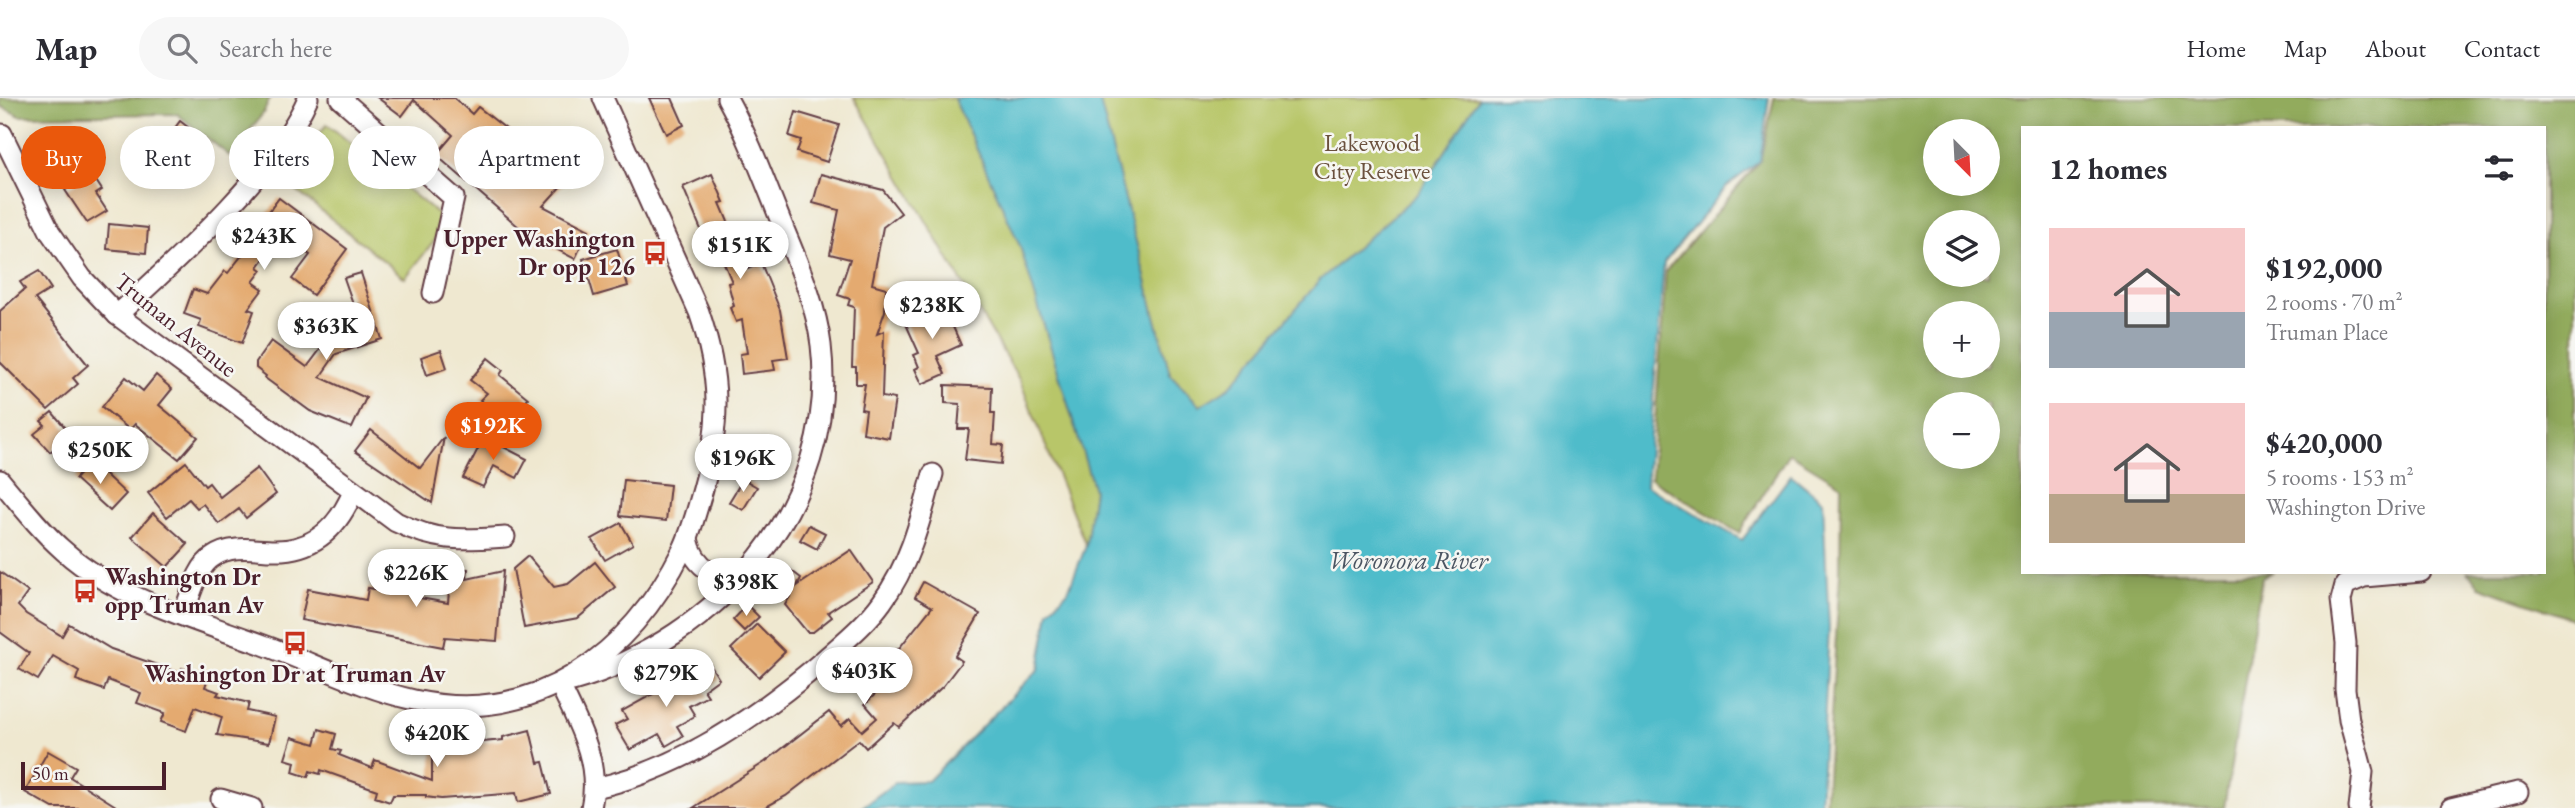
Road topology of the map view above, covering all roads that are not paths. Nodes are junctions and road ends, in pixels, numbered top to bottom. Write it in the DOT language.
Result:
graph roads {
  1 [pos="308,98"];
  2 [pos="340,98"];
  3 [pos="603,98"];
  4 [pos="727,98"];
  5 [pos="2,134"];
  6 [pos="433,293"];
  7 [pos="117,315"];
  8 [pos="933,474"];
  9 [pos="0,480"];
  10 [pos="353,492"];
  11 [pos="505,537"];
  12 [pos="688,538"];
  13 [pos="748,572"];
  14 [pos="2398,574"];
  15 [pos="183,614"];
  16 [pos="560,685"];
  17 [pos="595,788"];
  18 [pos="2518,792"];
  19 [pos="221,799"];
  20 [pos="252,808"];
  21 [pos="591,808"];
  22 [pos="2359,808"];
  23 [pos="2451,808"];
  1 -- 7 [label="street"];
  2 -- 6 [label="street"];
  3 -- 12 [label="street"];
  4 -- 13 [label="street"];
  5 -- 7 [label="street, Truman Avenue"];
  7 -- 10 [label="street, Truman Avenue"];
  8 -- 17 [label="street"];
  9 -- 15 [label="street"];
  10 -- 11 [label="street, Truman Avenue"];
  10 -- 15 [label="street"];
  12 -- 13 [label="street"];
  12 -- 16 [label="street"];
  13 -- 16 [label="street"];
  14 -- 22 [label="street"];
  15 -- 16 [label="street"];
  16 -- 17 [label="street"];
  17 -- 21 [label="street"];
  18 -- 23 [label="street"];
  19 -- 20 [label="street"];
}
